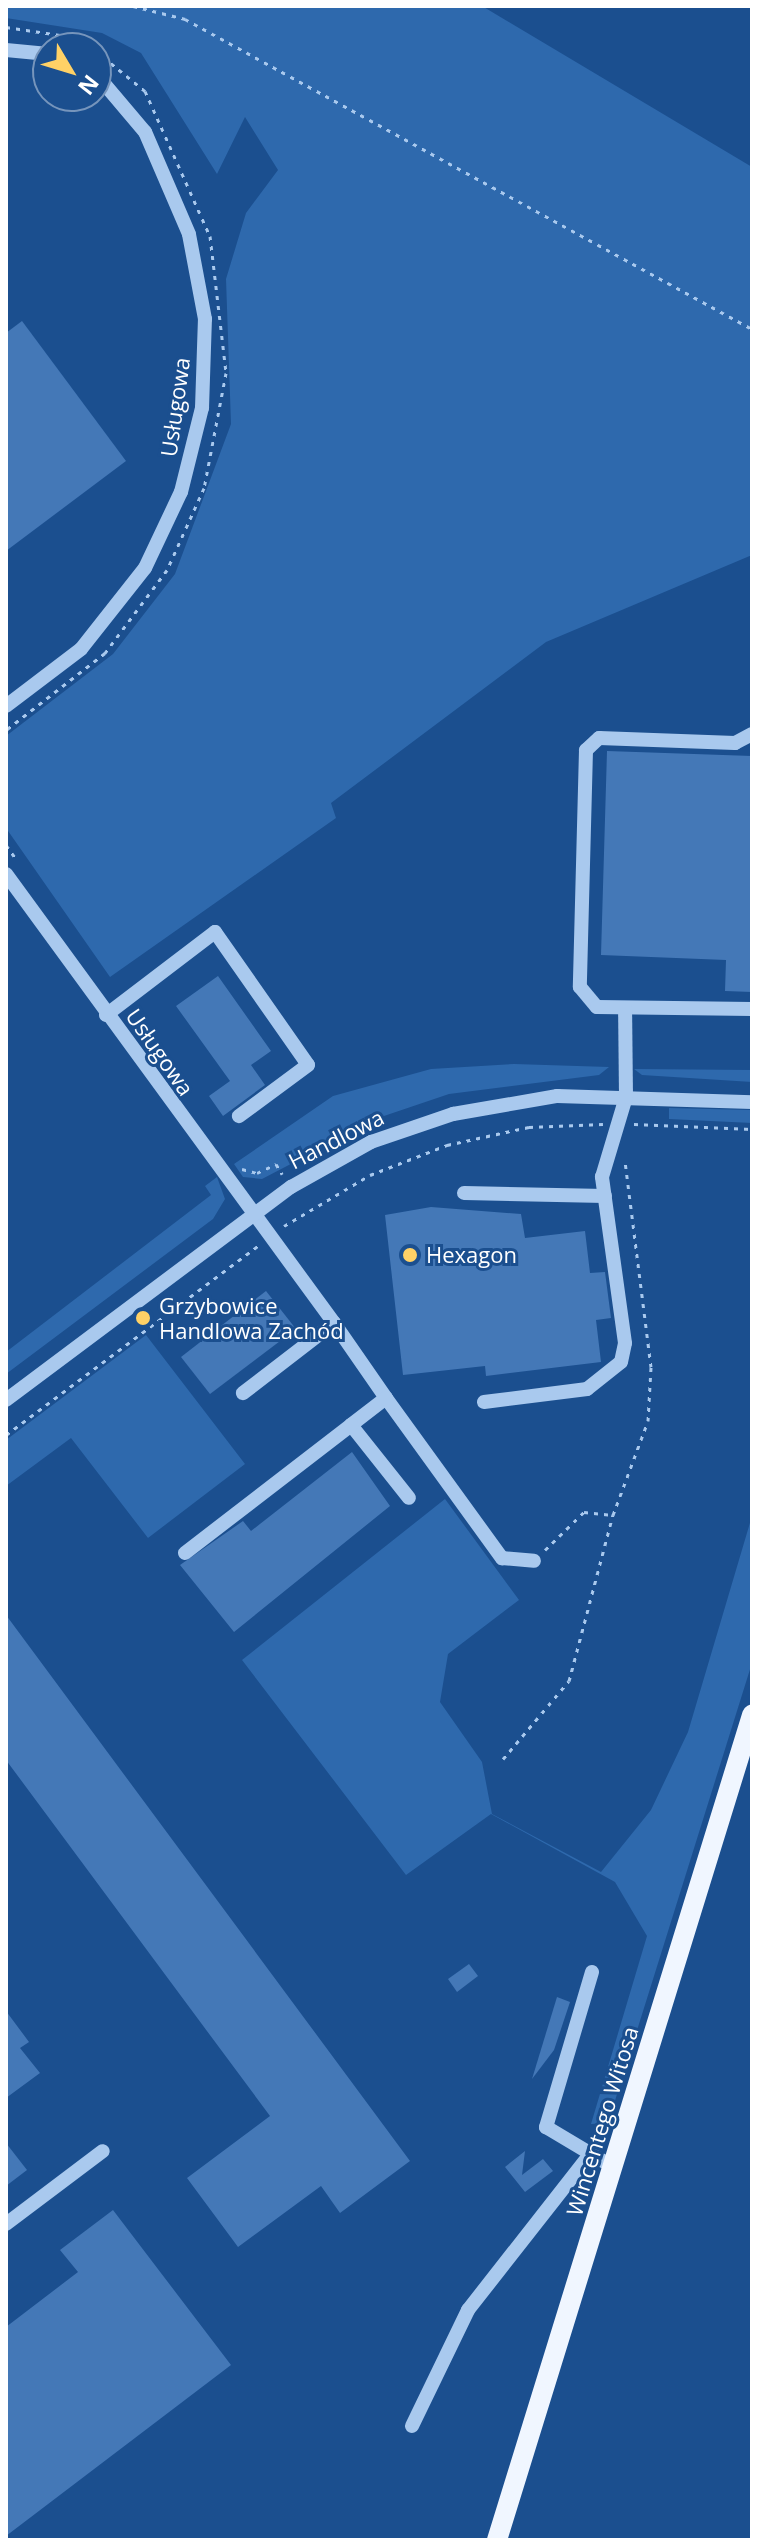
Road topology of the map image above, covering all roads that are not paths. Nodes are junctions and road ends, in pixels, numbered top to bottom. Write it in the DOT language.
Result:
graph roads {
  1 [pos="6,50"];
  2 [pos="32,52"];
  3 [pos="112,93"];
  4 [pos="6,706"];
  5 [pos="752,734"];
  6 [pos="6,874"];
  7 [pos="625,1008"];
  8 [pos="752,1009"];
  9 [pos="106,1015"];
  10 [pos="626,1097"];
  11 [pos="752,1102"];
  12 [pos="239,1116"];
  13 [pos="464,1193"];
  14 [pos="605,1196"];
  15 [pos="255,1213"];
  16 [pos="334,1323"];
  17 [pos="243,1393"];
  18 [pos="386,1398"];
  19 [pos="6,1400"];
  20 [pos="484,1402"];
  21 [pos="351,1425"];
  22 [pos="409,1498"];
  23 [pos="185,1553"];
  24 [pos="534,1561"];
  25 [pos="752,1715"];
  26 [pos="592,1972"];
  27 [pos="103,2151"];
  28 [pos="587,2158"];
  29 [pos="613,2167"];
  30 [pos="6,2224"];
  31 [pos="412,2426"];
  32 [pos="497,2540"];
  1 -- 2 [label="street"];
  3 -- 4 [label="street, Usługowa"];
  5 -- 7 [label="street"];
  6 -- 9 [label="street, Usługowa"];
  7 -- 8 [label="street"];
  7 -- 10 [label="street"];
  9 -- 12 [label="street"];
  9 -- 15 [label="street, Usługowa"];
  10 -- 11 [label="street, Handlowa"];
  10 -- 14 [label="street"];
  10 -- 15 [label="street, Handlowa"];
  13 -- 14 [label="street"];
  14 -- 20 [label="street"];
  15 -- 16 [label="street, Usługowa"];
  15 -- 19 [label="street, Handlowa"];
  16 -- 17 [label="street"];
  16 -- 18 [label="street, Usługowa"];
  18 -- 21 [label="street"];
  18 -- 24 [label="street, Usługowa"];
  21 -- 22 [label="street"];
  21 -- 23 [label="street"];
  25 -- 29 [label="main road, Wincentego Witosa"];
  26 -- 28 [label="street"];
  27 -- 30 [label="street"];
  28 -- 29 [label="street"];
  28 -- 31 [label="street"];
  29 -- 32 [label="main road, Wincentego Witosa"];
}
